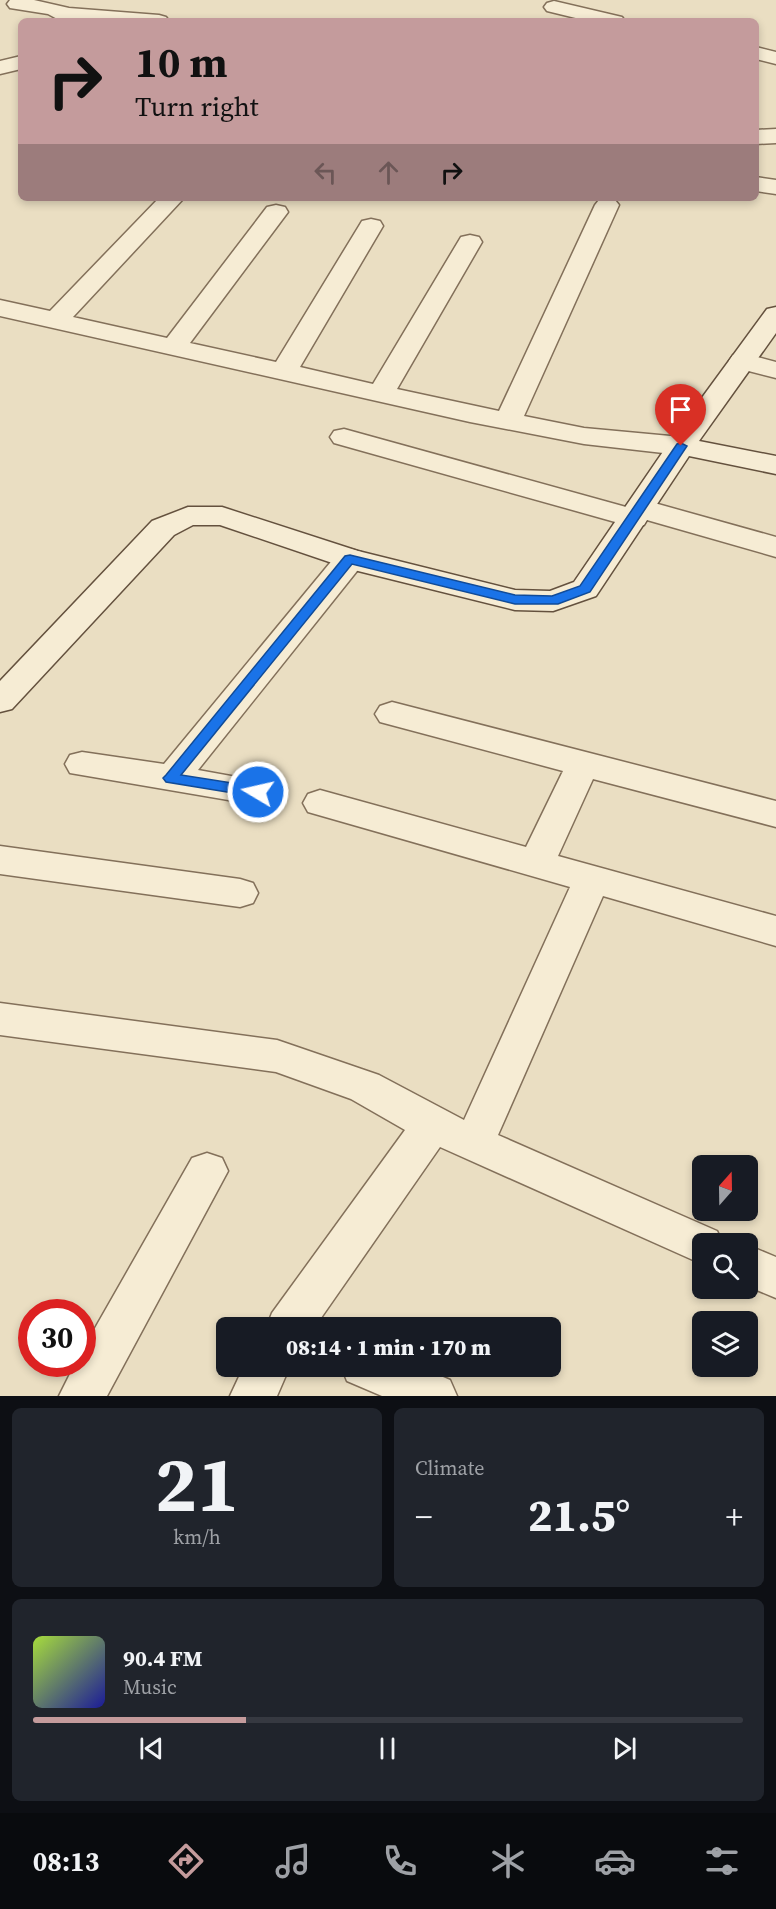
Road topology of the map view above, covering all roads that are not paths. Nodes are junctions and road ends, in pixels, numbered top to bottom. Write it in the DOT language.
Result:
graph roads {
  1 [pos="20,2"];
  2 [pos="554,7"];
  3 [pos="0,18"];
  4 [pos="71,18"];
  5 [pos="602,18"];
  6 [pos="759,54"];
  7 [pos="776,58"];
  8 [pos="18,63"];
  9 [pos="0,68"];
  10 [pos="776,136"];
  11 [pos="759,137"];
  12 [pos="759,184"];
  13 [pos="776,187"];
  14 [pos="169,201"];
  15 [pos="608,205"];
  16 [pos="276,212"];
  17 [pos="371,226"];
  18 [pos="470,242"];
  19 [pos="0,308"];
  20 [pos="776,315"];
  21 [pos="55,321"];
  22 [pos="173,348"];
  23 [pos="742,362"];
  24 [pos="776,370"];
  25 [pos="283,373"];
  26 [pos="381,394"];
  27 [pos="508,421"];
  28 [pos="344,437"];
  29 [pos="681,446"];
  30 [pos="776,465"];
  31 [pos="636,513"];
  32 [pos="776,547"];
  33 [pos="350,559"];
  34 [pos="0,701"];
  35 [pos="392,714"];
  36 [pos="82,764"];
  37 [pos="583,764"];
  38 [pos="171,778"];
  39 [pos="258,792"];
  40 [pos="320,802"];
  41 [pos="776,814"];
  42 [pos="0,860"];
  43 [pos="536,864"];
  44 [pos="592,879"];
  45 [pos="240,893"];
  46 [pos="776,931"];
  47 [pos="0,1019"];
  48 [pos="432,1125"];
  49 [pos="474,1144"];
  50 [pos="207,1171"];
  51 [pos="692,1241"];
  52 [pos="758,1270"];
  53 [pos="776,1278"];
  54 [pos="296,1317"];
  55 [pos="262,1377"];
  56 [pos="389,1377"];
  57 [pos="82,1396"];
  58 [pos="253,1396"];
  59 [pos="434,1396"];
  1 -- 3 [label="street"];
  1 -- 4 [label="street"];
  2 -- 5 [label="street"];
  6 -- 7 [label="street"];
  8 -- 9 [label="street"];
  10 -- 11 [label="street"];
  12 -- 13 [label="street"];
  14 -- 21 [label="street"];
  15 -- 27 [label="street"];
  16 -- 22 [label="street"];
  17 -- 25 [label="street"];
  18 -- 26 [label="street"];
  19 -- 21 [label="street"];
  20 -- 23 [label="street"];
  21 -- 22 [label="street"];
  22 -- 25 [label="street"];
  23 -- 24 [label="street"];
  23 -- 29 [label="street"];
  25 -- 26 [label="street"];
  26 -- 27 [label="street"];
  27 -- 29 [label="street"];
  28 -- 31 [label="street"];
  29 -- 30 [label="street"];
  29 -- 31 [label="street"];
  31 -- 32 [label="street"];
  31 -- 33 [label="street"];
  33 -- 34 [label="street"];
  33 -- 38 [label="street"];
  35 -- 37 [label="street"];
  36 -- 38 [label="street"];
  37 -- 41 [label="street"];
  37 -- 43 [label="street"];
  38 -- 39 [label="street"];
  40 -- 43 [label="street"];
  42 -- 45 [label="street"];
  43 -- 44 [label="street"];
  44 -- 46 [label="street"];
  44 -- 49 [label="street"];
  47 -- 48 [label="street"];
  48 -- 49 [label="street"];
  48 -- 54 [label="street"];
  49 -- 51 [label="street"];
  50 -- 57 [label="street"];
  52 -- 53 [label="street"];
  55 -- 58 [label="street"];
  56 -- 59 [label="street"];
}
